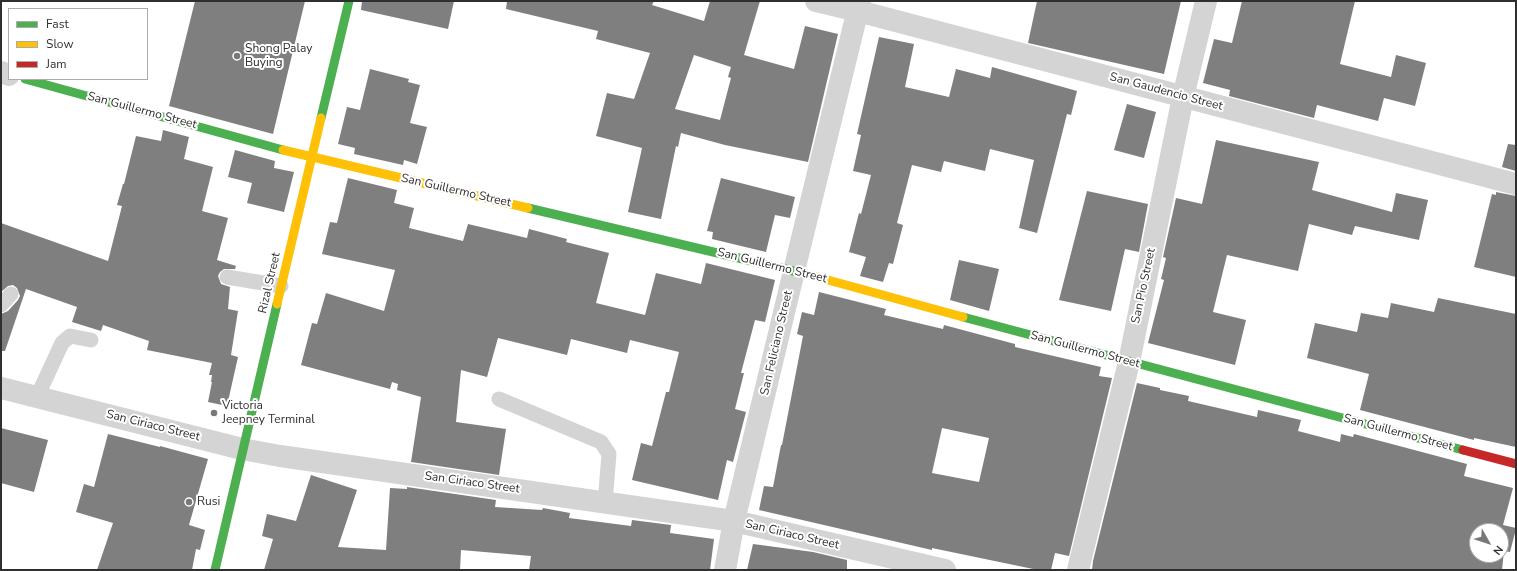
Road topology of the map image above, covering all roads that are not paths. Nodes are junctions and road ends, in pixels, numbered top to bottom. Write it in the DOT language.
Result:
graph roads {
  1 [pos="349,1"];
  2 [pos="816,1"];
  3 [pos="1206,1"];
  4 [pos="859,6"];
  5 [pos="29,80"];
  6 [pos="1183,97"];
  7 [pos="312,157"];
  8 [pos="1516,184"];
  9 [pos="794,271"];
  10 [pos="227,277"];
  11 [pos="281,286"];
  12 [pos="91,340"];
  13 [pos="1128,362"];
  14 [pos="1,388"];
  15 [pos="38,397"];
  16 [pos="500,399"];
  17 [pos="242,449"];
  18 [pos="1516,464"];
  19 [pos="605,503"];
  20 [pos="734,522"];
  21 [pos="215,570"];
  22 [pos="725,570"];
  23 [pos="945,570"];
  24 [pos="1078,570"];
  1 -- 7 [label="street, Rizal Street"];
  2 -- 4 [label="street, San Gaudencio Street"];
  3 -- 6 [label="street, San Pio Street"];
  4 -- 6 [label="street, San Gaudencio Street"];
  4 -- 9 [label="street, San Feliciano Street"];
  5 -- 7 [label="street, San Guillermo Street"];
  6 -- 8 [label="street, San Gaudencio Street"];
  6 -- 13 [label="street, San Pio Street"];
  7 -- 9 [label="street, San Guillermo Street"];
  7 -- 11 [label="street, Rizal Street"];
  9 -- 13 [label="street, San Guillermo Street"];
  9 -- 20 [label="street, San Feliciano Street"];
  10 -- 11 [label="lane"];
  11 -- 17 [label="street, Rizal Street"];
  12 -- 15 [label="lane"];
  13 -- 18 [label="street, San Guillermo Street"];
  13 -- 24 [label="street, San Pio Street"];
  14 -- 15 [label="street, San Ciriaco Street"];
  15 -- 17 [label="street, San Ciriaco Street"];
  16 -- 19 [label="lane"];
  17 -- 19 [label="street, San Ciriaco Street"];
  17 -- 21 [label="street, Rizal Street"];
  19 -- 20 [label="street, San Ciriaco Street"];
  20 -- 22 [label="street, San Feliciano Street"];
  20 -- 23 [label="street, San Ciriaco Street"];
}
